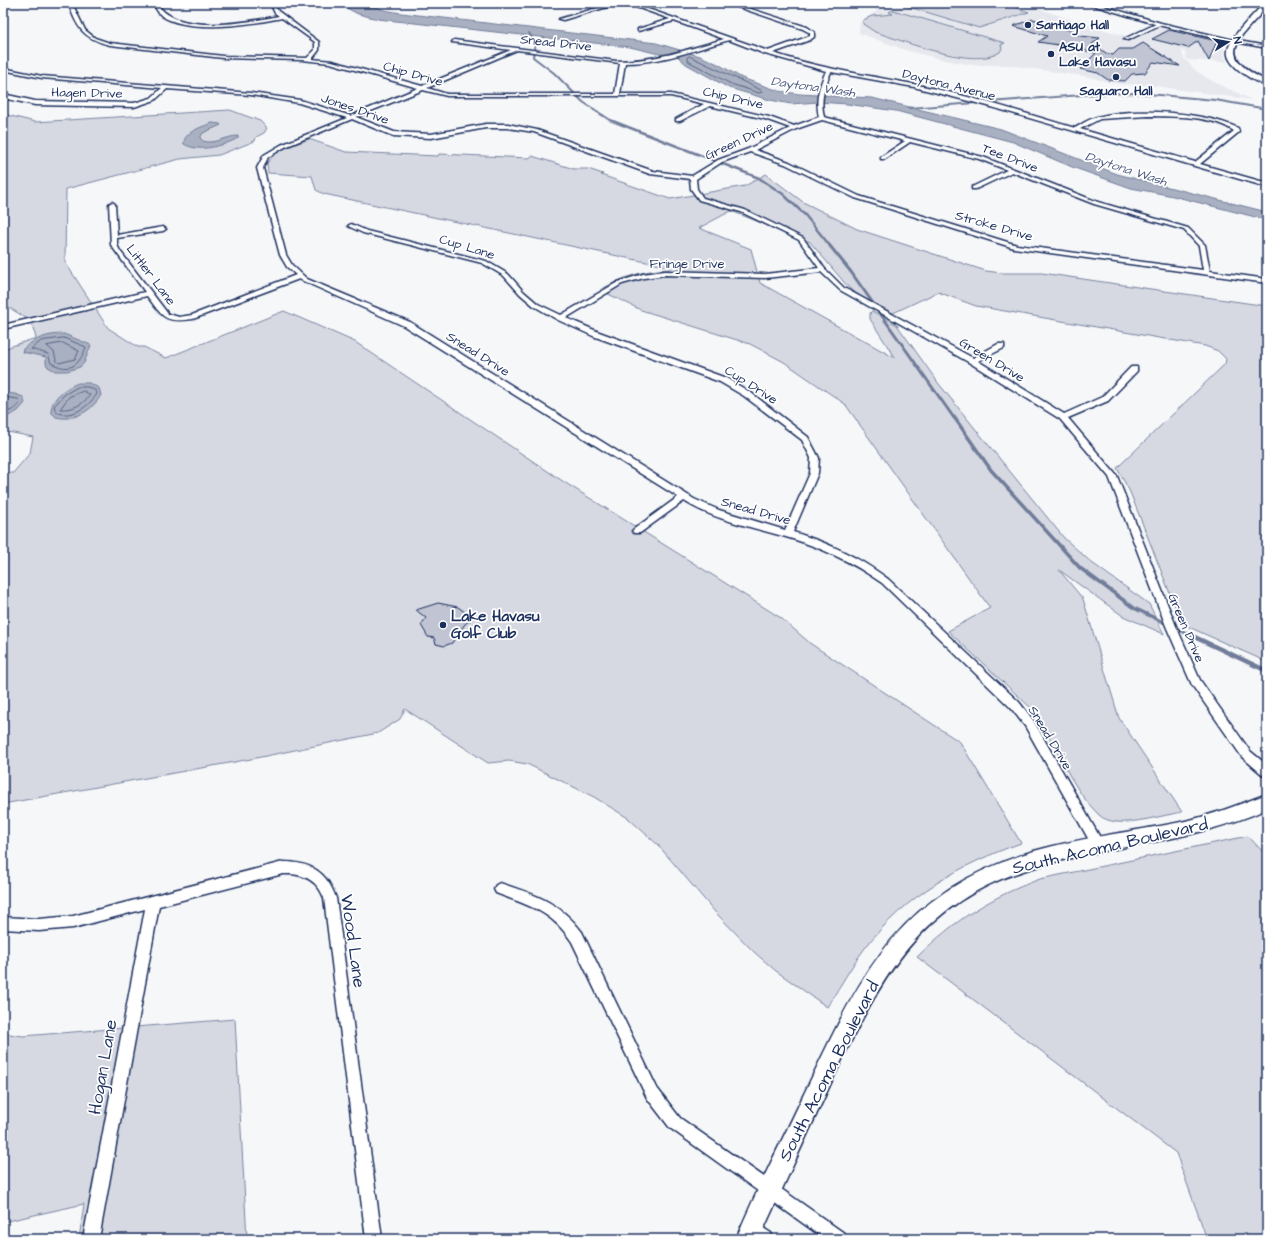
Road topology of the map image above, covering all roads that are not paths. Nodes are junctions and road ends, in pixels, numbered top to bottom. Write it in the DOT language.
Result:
graph roads {
  1 [pos="70,3"];
  2 [pos="155,3"];
  3 [pos="277,3"];
  4 [pos="478,3"];
  5 [pos="482,3"];
  6 [pos="619,3"];
  7 [pos="626,3"];
  8 [pos="728,3"];
  9 [pos="1088,3"];
  10 [pos="1266,3"];
  11 [pos="282,17"];
  12 [pos="561,19"];
  13 [pos="672,20"];
  14 [pos="1160,24"];
  15 [pos="640,30"];
  16 [pos="728,39"];
  17 [pos="1126,39"];
  18 [pos="454,41"];
  19 [pos="1235,42"];
  20 [pos="1267,47"];
  21 [pos="517,50"];
  22 [pos="767,53"];
  23 [pos="308,60"];
  24 [pos="623,62"];
  25 [pos="3,69"];
  26 [pos="829,70"];
  27 [pos="1267,84"];
  28 [pos="166,87"];
  29 [pos="421,89"];
  30 [pos="617,95"];
  31 [pos="3,96"];
  32 [pos="709,104"];
  33 [pos="353,118"];
  34 [pos="822,118"];
  35 [pos="678,120"];
  36 [pos="794,128"];
  37 [pos="1075,130"];
  38 [pos="908,141"];
  39 [pos="750,150"];
  40 [pos="883,158"];
  41 [pos="1195,165"];
  42 [pos="1011,170"];
  43 [pos="692,178"];
  44 [pos="1267,185"];
  45 [pos="974,188"];
  46 [pos="112,204"];
  47 [pos="351,226"];
  48 [pos="163,229"];
  49 [pos="114,237"];
  50 [pos="823,270"];
  51 [pos="1207,274"];
  52 [pos="300,276"];
  53 [pos="1267,281"];
  54 [pos="147,294"];
  55 [pos="560,318"];
  56 [pos="3,327"];
  57 [pos="1000,346"];
  58 [pos="974,361"];
  59 [pos="1134,368"];
  60 [pos="1062,416"];
  61 [pos="684,497"];
  62 [pos="637,531"];
  63 [pos="788,533"];
  64 [pos="1267,772"];
  65 [pos="1267,801"];
  66 [pos="1098,846"];
  67 [pos="500,889"];
  68 [pos="153,902"];
  69 [pos="3,922"];
  70 [pos="770,1189"];
  71 [pos="755,1236"];
  72 [pos="91,1239"];
  73 [pos="374,1239"];
  74 [pos="838,1239"];
  1 -- 23 [label="street, Chip Drive"];
  2 -- 11 [label="street"];
  3 -- 11 [label="street"];
  4 -- 5 [label="street"];
  6 -- 12 [label="street"];
  7 -- 13 [label="street, Daytona Avenue"];
  8 -- 22 [label="street"];
  9 -- 14 [label="street"];
  10 -- 19 [label="main road"];
  11 -- 23 [label="street"];
  13 -- 15 [label="street"];
  13 -- 16 [label="street, Daytona Avenue"];
  14 -- 17 [label="street"];
  14 -- 19 [label="street"];
  16 -- 22 [label="street, Daytona Avenue"];
  16 -- 24 [label="street, Snead Drive"];
  18 -- 21 [label="street"];
  19 -- 20 [label="street"];
  19 -- 27 [label="main road"];
  21 -- 24 [label="street, Snead Drive"];
  21 -- 29 [label="street, Snead Drive"];
  22 -- 26 [label="street, Daytona Avenue"];
  23 -- 29 [label="street, Chip Drive"];
  24 -- 30 [label="street"];
  25 -- 28 [label="street, Jones Drive"];
  26 -- 34 [label="street"];
  26 -- 37 [label="street, Daytona Avenue"];
  28 -- 31 [label="street, Hagen Drive"];
  28 -- 33 [label="street, Jones Drive"];
  29 -- 30 [label="street, Chip Drive"];
  29 -- 33 [label="street, Snead Drive"];
  30 -- 32 [label="street, Chip Drive"];
  32 -- 35 [label="street"];
  32 -- 36 [label="street, Chip Drive"];
  33 -- 43 [label="street, Jones Drive"];
  33 -- 52 [label="street, Snead Drive"];
  34 -- 36 [label="street, Green Drive"];
  34 -- 38 [label="street, Tee Drive"];
  36 -- 39 [label="street, Green Drive"];
  37 -- 41 [label="street, Daytona Avenue"];
  37 -- 41 [label="street"];
  38 -- 40 [label="street"];
  38 -- 42 [label="street, Tee Drive"];
  39 -- 43 [label="street, Green Drive"];
  39 -- 51 [label="street, Stroke Drive"];
  41 -- 44 [label="street, Daytona Avenue"];
  42 -- 45 [label="street"];
  42 -- 51 [label="street, Tee Drive"];
  43 -- 50 [label="street, Green Drive"];
  46 -- 49 [label="street, Littler Lane"];
  47 -- 55 [label="street, Cup Lane"];
  48 -- 49 [label="street"];
  49 -- 54 [label="street, Littler Lane"];
  50 -- 55 [label="street, Fringe Drive"];
  50 -- 58 [label="street, Green Drive"];
  51 -- 53 [label="street, Stroke Drive"];
  52 -- 54 [label="street, Littler Lane"];
  52 -- 61 [label="street, Snead Drive"];
  54 -- 56 [label="street"];
  55 -- 63 [label="street, Cup Drive"];
  57 -- 58 [label="street"];
  58 -- 60 [label="street, Green Drive"];
  59 -- 60 [label="street"];
  60 -- 64 [label="street, Green Drive"];
  61 -- 62 [label="street"];
  61 -- 63 [label="street, Snead Drive"];
  63 -- 66 [label="street, Snead Drive"];
  65 -- 66 [label="main road, South Acoma Boulevard"];
  66 -- 70 [label="main road, South Acoma Boulevard"];
  67 -- 70 [label="street"];
  68 -- 69 [label="street, Wood Lane"];
  68 -- 72 [label="street, Hogan Lane"];
  68 -- 73 [label="street, Wood Lane"];
  70 -- 71 [label="main road, South Acoma Boulevard"];
  70 -- 74 [label="street"];
}
